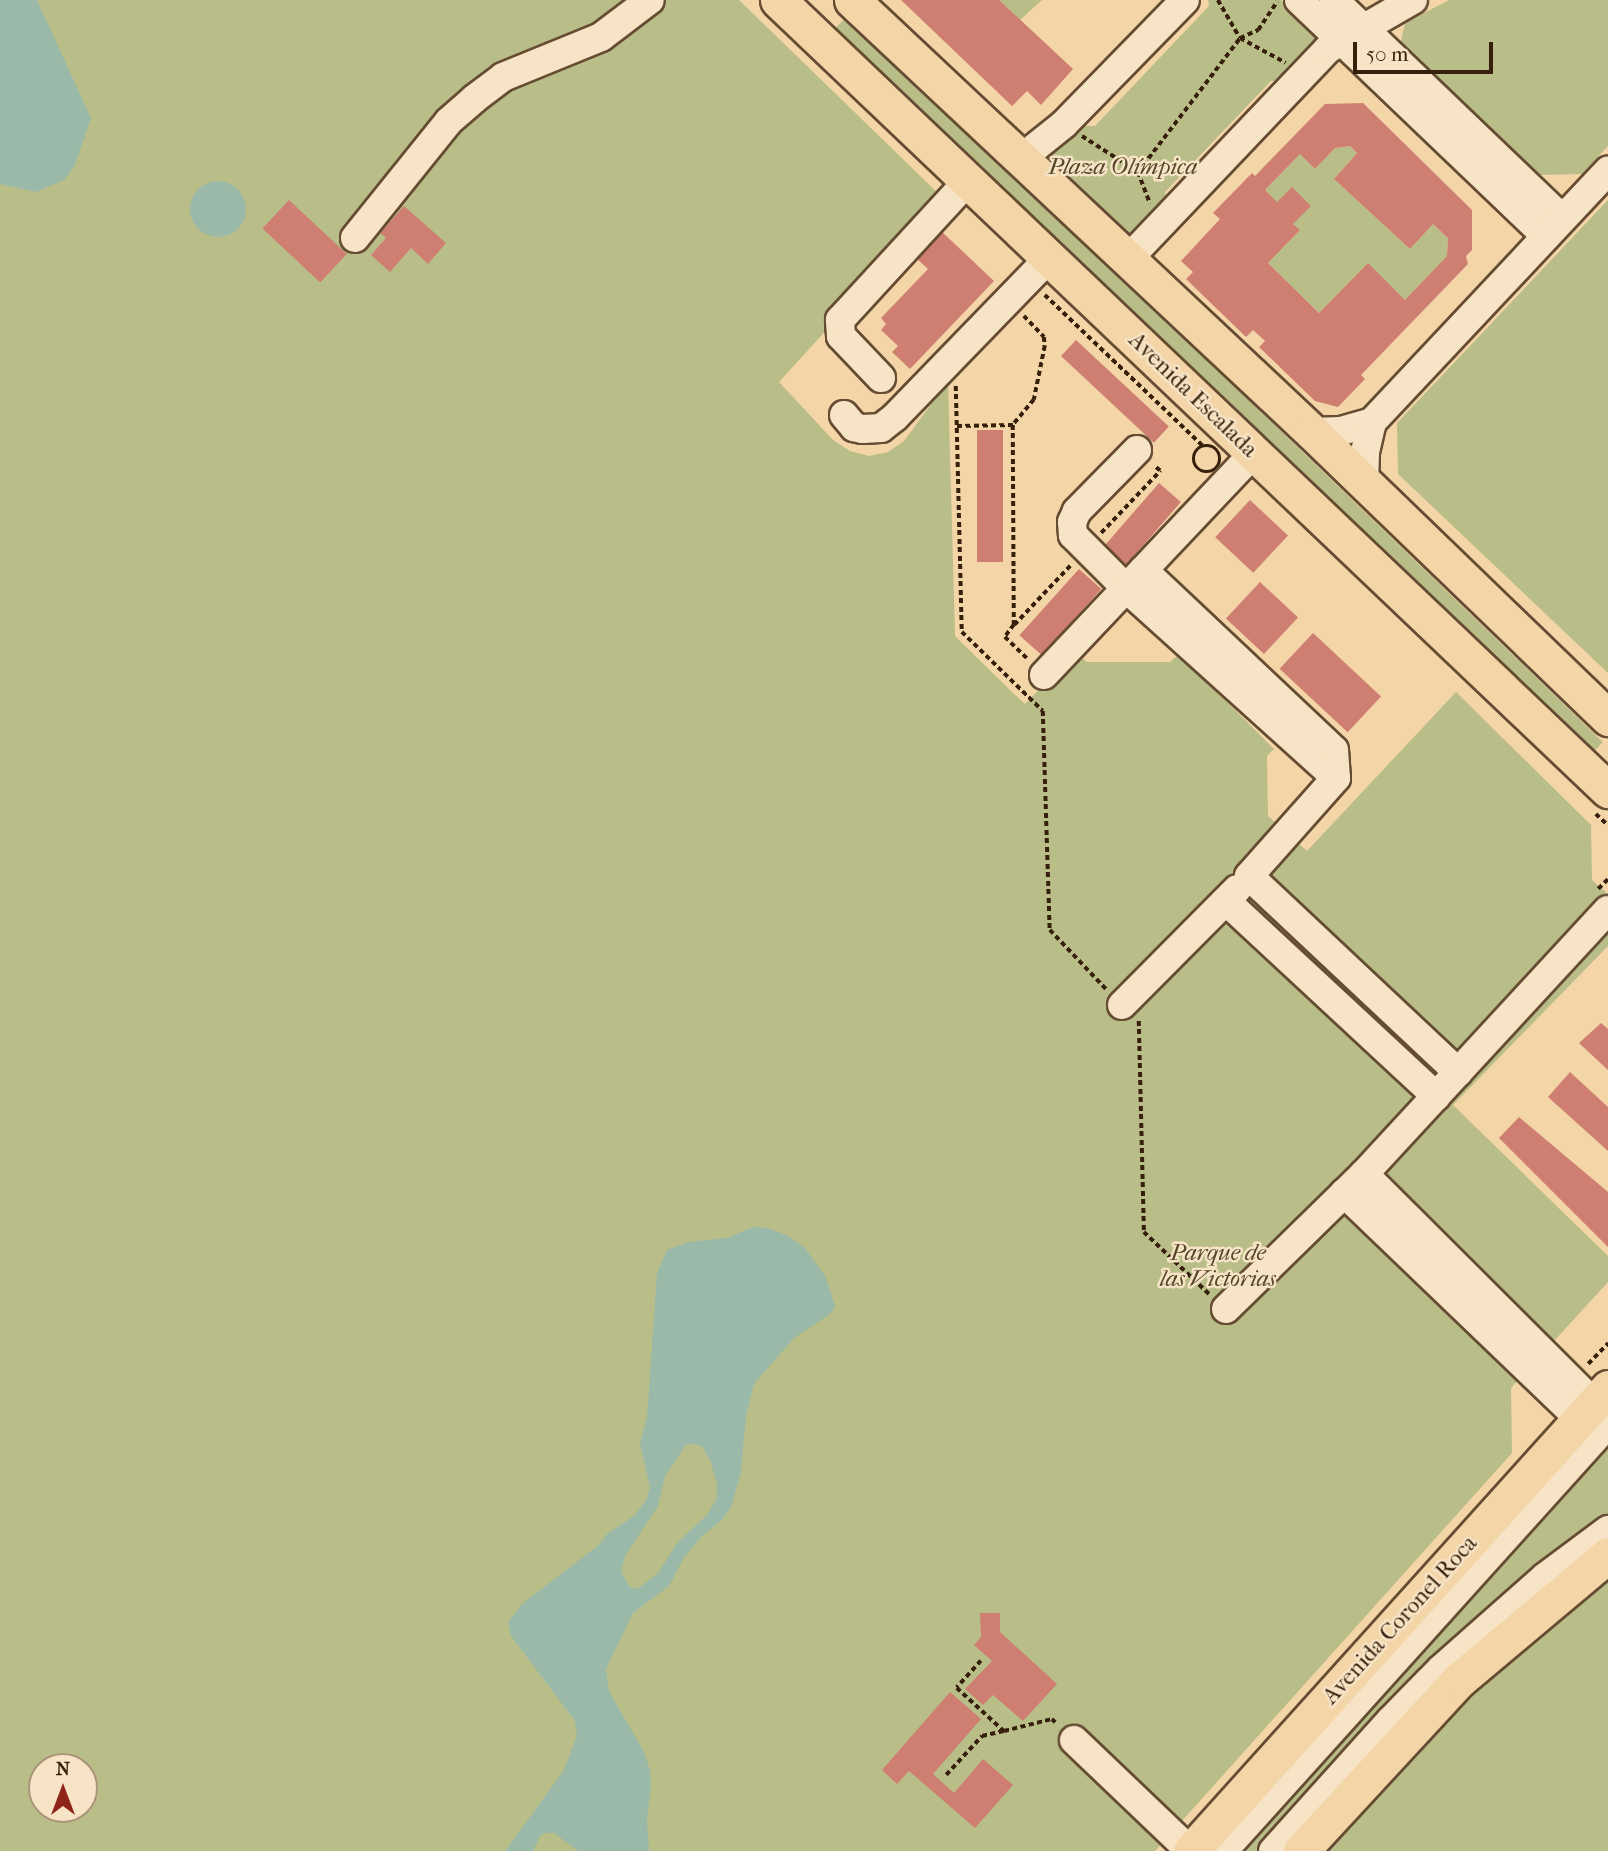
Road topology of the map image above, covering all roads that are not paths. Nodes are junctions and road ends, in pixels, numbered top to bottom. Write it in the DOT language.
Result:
graph roads {
  1 [pos="650,0"];
  2 [pos="842,0"];
  3 [pos="852,0"];
  4 [pos="1185,0"];
  5 [pos="1298,0"];
  6 [pos="1334,0"];
  7 [pos="1413,0"];
  8 [pos="785,7"];
  9 [pos="1351,34"];
  10 [pos="1023,158"];
  11 [pos="1608,172"];
  12 [pos="968,181"];
  13 [pos="1554,227"];
  14 [pos="355,238"];
  15 [pos="1129,258"];
  16 [pos="1040,283"];
  17 [pos="881,378"];
  18 [pos="844,415"];
  19 [pos="1371,422"];
  20 [pos="1312,432"];
  21 [pos="1137,450"];
  22 [pos="1254,453"];
  23 [pos="1364,482"];
  24 [pos="1135,579"];
  25 [pos="1044,675"];
  26 [pos="1608,718"];
  27 [pos="1608,790"];
  28 [pos="1249,876"];
  29 [pos="1226,901"];
  30 [pos="1608,910"];
  31 [pos="1130,997"];
  32 [pos="1458,1072"];
  33 [pos="1436,1096"];
  34 [pos="1364,1174"];
  35 [pos="1344,1193"];
  36 [pos="1226,1310"];
  37 [pos="1595,1400"];
  38 [pos="1608,1530"];
  39 [pos="1608,1556"];
  40 [pos="1074,1740"];
  41 [pos="1191,1851"];
  42 [pos="1223,1851"];
  43 [pos="1273,1851"];
  44 [pos="1301,1851"];
  1 -- 14 [label="street"];
  2 -- 8 [label="main road"];
  3 -- 10 [label="main road"];
  4 -- 10 [label="street"];
  5 -- 9 [label="street"];
  6 -- 9 [label="street"];
  7 -- 9 [label="street"];
  8 -- 12 [label="main road, Avenida Escalada"];
  9 -- 13 [label="street"];
  9 -- 15 [label="street"];
  10 -- 15 [label="main road"];
  11 -- 13 [label="street"];
  12 -- 16 [label="main road, Avenida Escalada"];
  12 -- 17 [label="street"];
  13 -- 19 [label="street"];
  15 -- 20 [label="main road"];
  16 -- 18 [label="street"];
  16 -- 22 [label="main road, Avenida Escalada"];
  19 -- 20 [label="street"];
  19 -- 23 [label="street"];
  20 -- 23 [label="main road"];
  21 -- 24 [label="street"];
  22 -- 24 [label="street"];
  22 -- 27 [label="main road, Avenida Escalada"];
  23 -- 26 [label="main road"];
  24 -- 25 [label="street"];
  24 -- 28 [label="street"];
  28 -- 29 [label="street"];
  28 -- 32 [label="street"];
  29 -- 31 [label="street"];
  29 -- 33 [label="street"];
  30 -- 32 [label="street"];
  32 -- 33 [label="street"];
  33 -- 34 [label="street"];
  34 -- 35 [label="street"];
  34 -- 37 [label="street"];
  35 -- 36 [label="street"];
  35 -- 37 [label="street"];
  37 -- 41 [label="main road, Avenida Coronel Roca"];
  37 -- 42 [label="street"];
  38 -- 43 [label="street"];
  39 -- 44 [label="main road"];
  40 -- 41 [label="street"];
}
